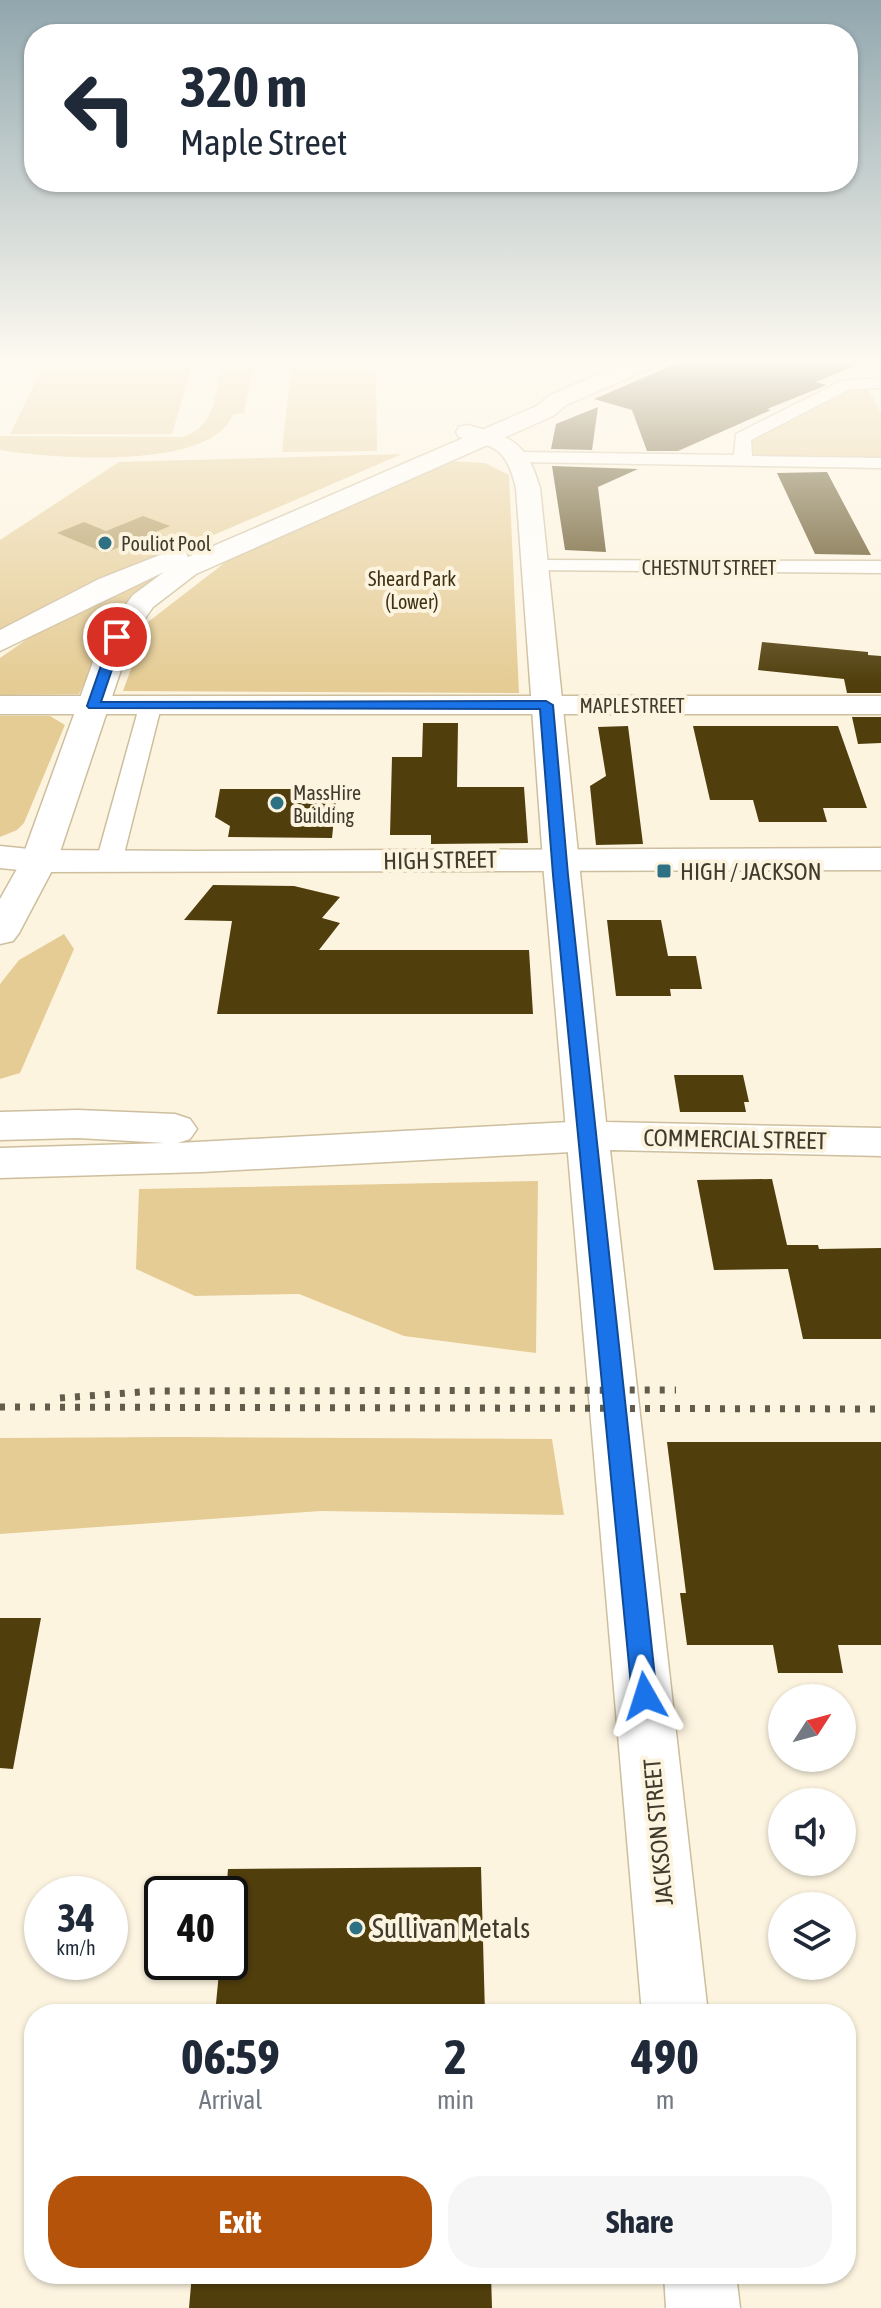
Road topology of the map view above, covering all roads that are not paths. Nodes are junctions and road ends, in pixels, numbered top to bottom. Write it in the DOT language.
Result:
graph roads {
  1 [pos="395,468"];
  2 [pos="402,468"];
  3 [pos="523,468"];
  4 [pos="537,566"];
  5 [pos="881,567"];
  6 [pos="0,642"];
  7 [pos="0,705"];
  8 [pos="546,705"];
  9 [pos="881,705"];
  10 [pos="93,706"];
  11 [pos="150,707"];
  12 [pos="0,857"];
  13 [pos="560,859"];
  14 [pos="881,859"];
  15 [pos="39,861"];
  16 [pos="109,862"];
  17 [pos="0,933"];
  18 [pos="0,1126"];
  19 [pos="589,1136"];
  20 [pos="881,1142"];
  21 [pos="0,1163"];
  22 [pos="674,2004"];
  23 [pos="701,2284"];
  24 [pos="703,2308"];
  1 -- 6 [label="main road"];
  2 -- 10 [label="main road"];
  3 -- 4 [label="street, JACKSON STREET"];
  4 -- 5 [label="street, CHESTNUT STREET"];
  4 -- 8 [label="street, JACKSON STREET"];
  7 -- 10 [label="main road, MAPLE STREET"];
  8 -- 9 [label="main road, MAPLE STREET"];
  8 -- 11 [label="main road, MAPLE STREET"];
  8 -- 13 [label="street, JACKSON STREET"];
  10 -- 11 [label="main road, MAPLE STREET"];
  10 -- 15 [label="main road"];
  11 -- 16 [label="street"];
  12 -- 15 [label="main road, HIGH STREET"];
  13 -- 14 [label="main road, HIGH STREET"];
  13 -- 16 [label="main road, HIGH STREET"];
  13 -- 19 [label="street, JACKSON STREET"];
  15 -- 16 [label="main road, HIGH STREET"];
  15 -- 17 [label="main road"];
  18 -- 19 [label="main road"];
  19 -- 20 [label="street, COMMERCIAL STREET"];
  19 -- 21 [label="main road"];
  19 -- 22 [label="street, JACKSON STREET"];
  23 -- 24 [label="street"];
}
